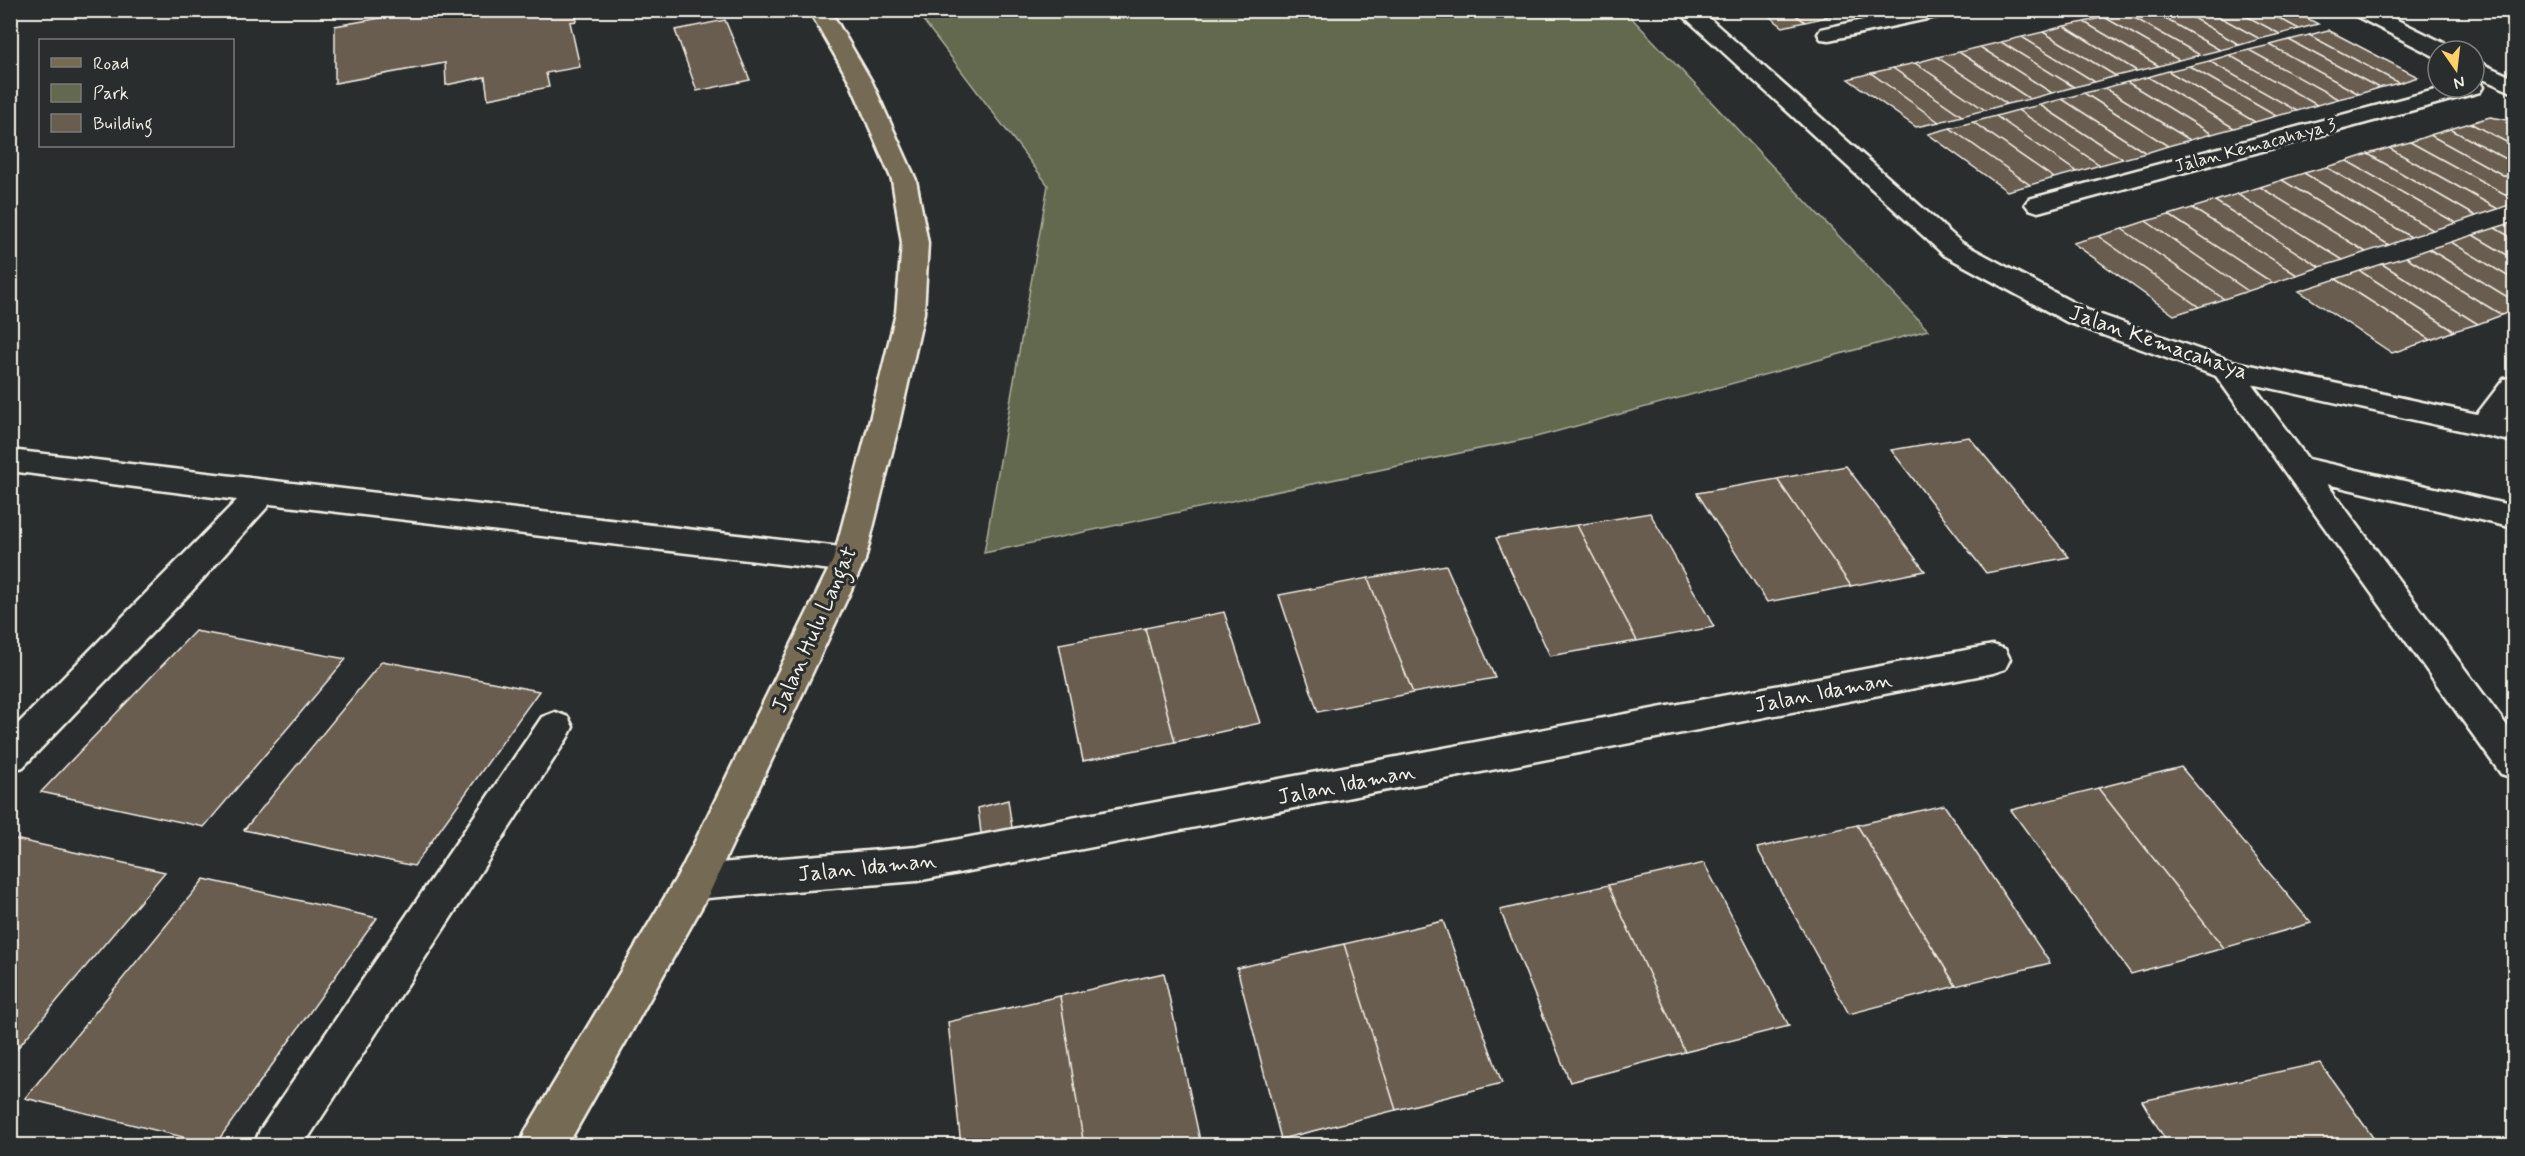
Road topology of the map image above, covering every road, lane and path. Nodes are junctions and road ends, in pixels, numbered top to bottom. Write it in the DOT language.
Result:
graph roads {
  1 [pos="819,10"];
  2 [pos="1687,10"];
  3 [pos="1941,10"];
  4 [pos="2359,10"];
  5 [pos="1829,34"];
  6 [pos="2426,43"];
  7 [pos="2486,73"];
  8 [pos="2508,83"];
  9 [pos="2486,86"];
  10 [pos="2428,99"];
  11 [pos="2038,204"];
  12 [pos="2226,369"];
  13 [pos="2514,386"];
  14 [pos="2484,426"];
  15 [pos="2514,432"];
  16 [pos="10,460"];
  17 [pos="2298,467"];
  18 [pos="263,492"];
  19 [pos="2514,517"];
  20 [pos="849,560"];
  21 [pos="1994,659"];
  22 [pos="555,728"];
  23 [pos="10,756"];
  24 [pos="2514,763"];
  25 [pos="694,882"];
  26 [pos="276,1146"];
  27 [pos="542,1146"];
  1 -- 20 [label="main road, Jalan Hulu Langat"];
  2 -- 12 [label="street, Jalan Kemacahaya"];
  3 -- 5 [label="street"];
  4 -- 6 [label="street"];
  7 -- 8 [label="street"];
  8 -- 9 [label="street, Jalan Kemacahaya 3"];
  10 -- 11 [label="street, Jalan Kemacahaya 3"];
  12 -- 14 [label="street, Jalan Kemacahaya"];
  12 -- 17 [label="street"];
  13 -- 14 [label="street"];
  14 -- 15 [label="street, Jalan Kemacahaya"];
  16 -- 18 [label="street"];
  17 -- 19 [label="street"];
  17 -- 24 [label="street"];
  18 -- 20 [label="street"];
  18 -- 23 [label="street"];
  20 -- 25 [label="main road, Jalan Hulu Langat"];
  21 -- 25 [label="street, Jalan Idaman"];
  22 -- 26 [label="street"];
  25 -- 27 [label="main road, Jalan Hulu Langat"];
}
